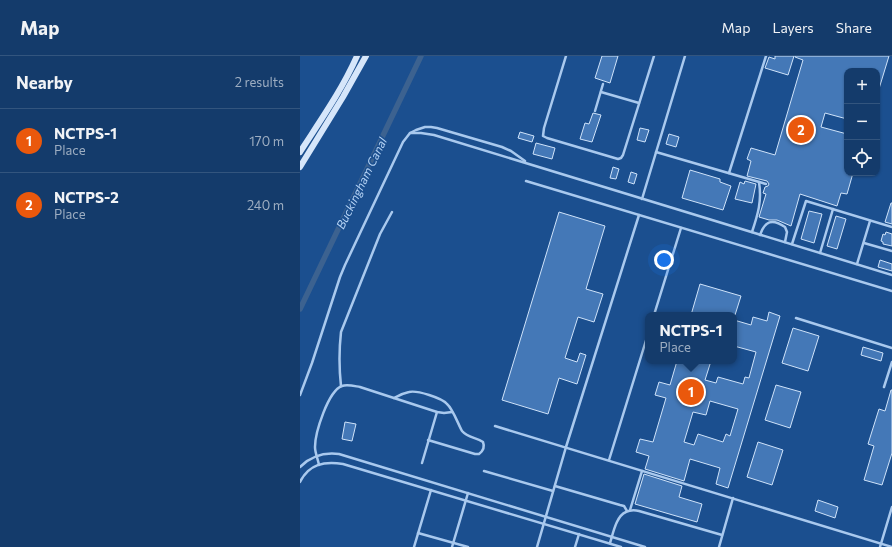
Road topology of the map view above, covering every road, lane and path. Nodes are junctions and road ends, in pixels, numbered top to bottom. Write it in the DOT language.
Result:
graph roads {
  1 [pos="357,56"];
  2 [pos="366,56"];
  3 [pos="566,56"];
  4 [pos="654,56"];
  5 [pos="685,56"];
  6 [pos="766,56"];
  7 [pos="604,84"];
  8 [pos="601,92"];
  9 [pos="639,103"];
  10 [pos="595,111"];
  11 [pos="410,133"];
  12 [pos="300,152"];
  13 [pos="656,152"];
  14 [pos="526,163"];
  15 [pos="300,167"];
  16 [pos="729,173"];
  17 [pos="526,182"];
  18 [pos="759,182"];
  19 [pos="766,184"];
  20 [pos="642,199"];
  21 [pos="833,209"];
  22 [pos="392,212"];
  23 [pos="639,215"];
  24 [pos="870,221"];
  25 [pos="892,227"];
  26 [pos="681,228"];
  27 [pos="752,232"];
  28 [pos="760,235"];
  29 [pos="785,242"];
  30 [pos="864,243"];
  31 [pos="792,244"];
  32 [pos="892,251"];
  33 [pos="820,253"];
  34 [pos="857,264"];
  35 [pos="892,275"];
  36 [pos="892,291"];
  37 [pos="655,312"];
  38 [pos="796,318"];
  39 [pos="645,344"];
  40 [pos="892,348"];
  41 [pos="892,362"];
  42 [pos="341,386"];
  43 [pos="884,387"];
  44 [pos="300,395"];
  45 [pos="394,398"];
  46 [pos="437,412"];
  47 [pos="452,412"];
  48 [pos="495,426"];
  49 [pos="428,440"];
  50 [pos="566,448"];
  51 [pos="317,456"];
  52 [pos="609,460"];
  53 [pos="422,463"];
  54 [pos="319,465"];
  55 [pos="300,467"];
  56 [pos="642,470"];
  57 [pos="484,471"];
  58 [pos="300,482"];
  59 [pos="555,486"];
  60 [pos="431,490"];
  61 [pos="553,491"];
  62 [pos="468,493"];
  63 [pos="733,498"];
  64 [pos="466,500"];
  65 [pos="892,507"];
  66 [pos="628,511"];
  67 [pos="546,517"];
  68 [pos="544,524"];
  69 [pos="418,533"];
  70 [pos="579,534"];
  71 [pos="722,535"];
  72 [pos="612,537"];
  73 [pos="454,543"];
  74 [pos="610,544"];
  75 [pos="880,545"];
  76 [pos="414,547"];
  77 [pos="452,547"];
  78 [pos="468,547"];
  79 [pos="537,547"];
  80 [pos="575,547"];
  81 [pos="621,547"];
  82 [pos="645,547"];
  83 [pos="718,547"];
  84 [pos="892,547"];
  1 -- 12 [label="main road"];
  2 -- 15 [label="main road"];
  3 -- 9 [label="lane"];
  4 -- 9 [label="lane"];
  5 -- 13 [label="lane"];
  6 -- 16 [label="lane"];
  7 -- 8 [label="lane"];
  8 -- 9 [label="lane"];
  8 -- 10 [label="lane"];
  11 -- 14 [label="lane"];
  11 -- 14 [label="lane"];
  11 -- 44 [label="lane"];
  13 -- 16 [label="lane"];
  13 -- 20 [label="lane"];
  14 -- 20 [label="lane"];
  16 -- 18 [label="lane"];
  17 -- 23 [label="lane"];
  18 -- 19 [label="lane"];
  18 -- 27 [label="lane"];
  20 -- 27 [label="lane"];
  21 -- 24 [label="lane"];
  21 -- 31 [label="lane"];
  21 -- 33 [label="lane"];
  22 -- 42 [label="lane"];
  23 -- 26 [label="lane"];
  23 -- 50 [label="lane"];
  24 -- 25 [label="lane"];
  24 -- 30 [label="lane"];
  26 -- 36 [label="lane"];
  26 -- 37 [label="lane"];
  27 -- 28 [label="lane"];
  28 -- 29 [label="lane"];
  28 -- 29 [label="lane"];
  29 -- 31 [label="lane"];
  30 -- 32 [label="lane"];
  30 -- 34 [label="lane"];
  31 -- 33 [label="lane"];
  33 -- 34 [label="lane"];
  34 -- 35 [label="lane"];
  38 -- 40 [label="lane"];
  39 -- 52 [label="lane"];
  41 -- 43 [label="lane"];
  42 -- 45 [label="lane"];
  42 -- 51 [label="lane"];
  45 -- 46 [label="lane"];
  45 -- 47 [label="lane"];
  46 -- 47 [label="lane"];
  46 -- 49 [label="lane"];
  47 -- 49 [label="lane"];
  48 -- 50 [label="lane"];
  49 -- 53 [label="lane"];
  50 -- 52 [label="lane"];
  50 -- 59 [label="lane"];
  51 -- 54 [label="lane"];
  51 -- 55 [label="lane"];
  51 -- 62 [label="lane"];
  52 -- 56 [label="lane"];
  54 -- 58 [label="lane"];
  54 -- 60 [label="lane"];
  56 -- 63 [label="lane"];
  56 -- 66 [label="lane"];
  57 -- 61 [label="lane"];
  59 -- 61 [label="lane"];
  59 -- 66 [label="lane"];
  60 -- 64 [label="lane"];
  60 -- 69 [label="lane"];
  61 -- 67 [label="lane"];
  62 -- 64 [label="lane"];
  62 -- 67 [label="lane"];
  63 -- 71 [label="lane"];
  63 -- 75 [label="lane"];
  64 -- 68 [label="lane"];
  64 -- 73 [label="lane"];
  65 -- 75 [label="lane"];
  66 -- 71 [label="lane"];
  66 -- 72 [label="lane"];
  67 -- 68 [label="lane"];
  67 -- 72 [label="lane"];
  68 -- 70 [label="lane"];
  68 -- 79 [label="lane"];
  69 -- 73 [label="lane"];
  69 -- 76 [label="lane"];
  70 -- 74 [label="lane"];
  70 -- 80 [label="lane"];
  71 -- 83 [label="lane"];
  72 -- 74 [label="lane"];
  72 -- 82 [label="lane"];
  73 -- 77 [label="lane"];
  73 -- 78 [label="lane"];
  74 -- 81 [label="lane"];
  75 -- 84 [label="lane"];
}
